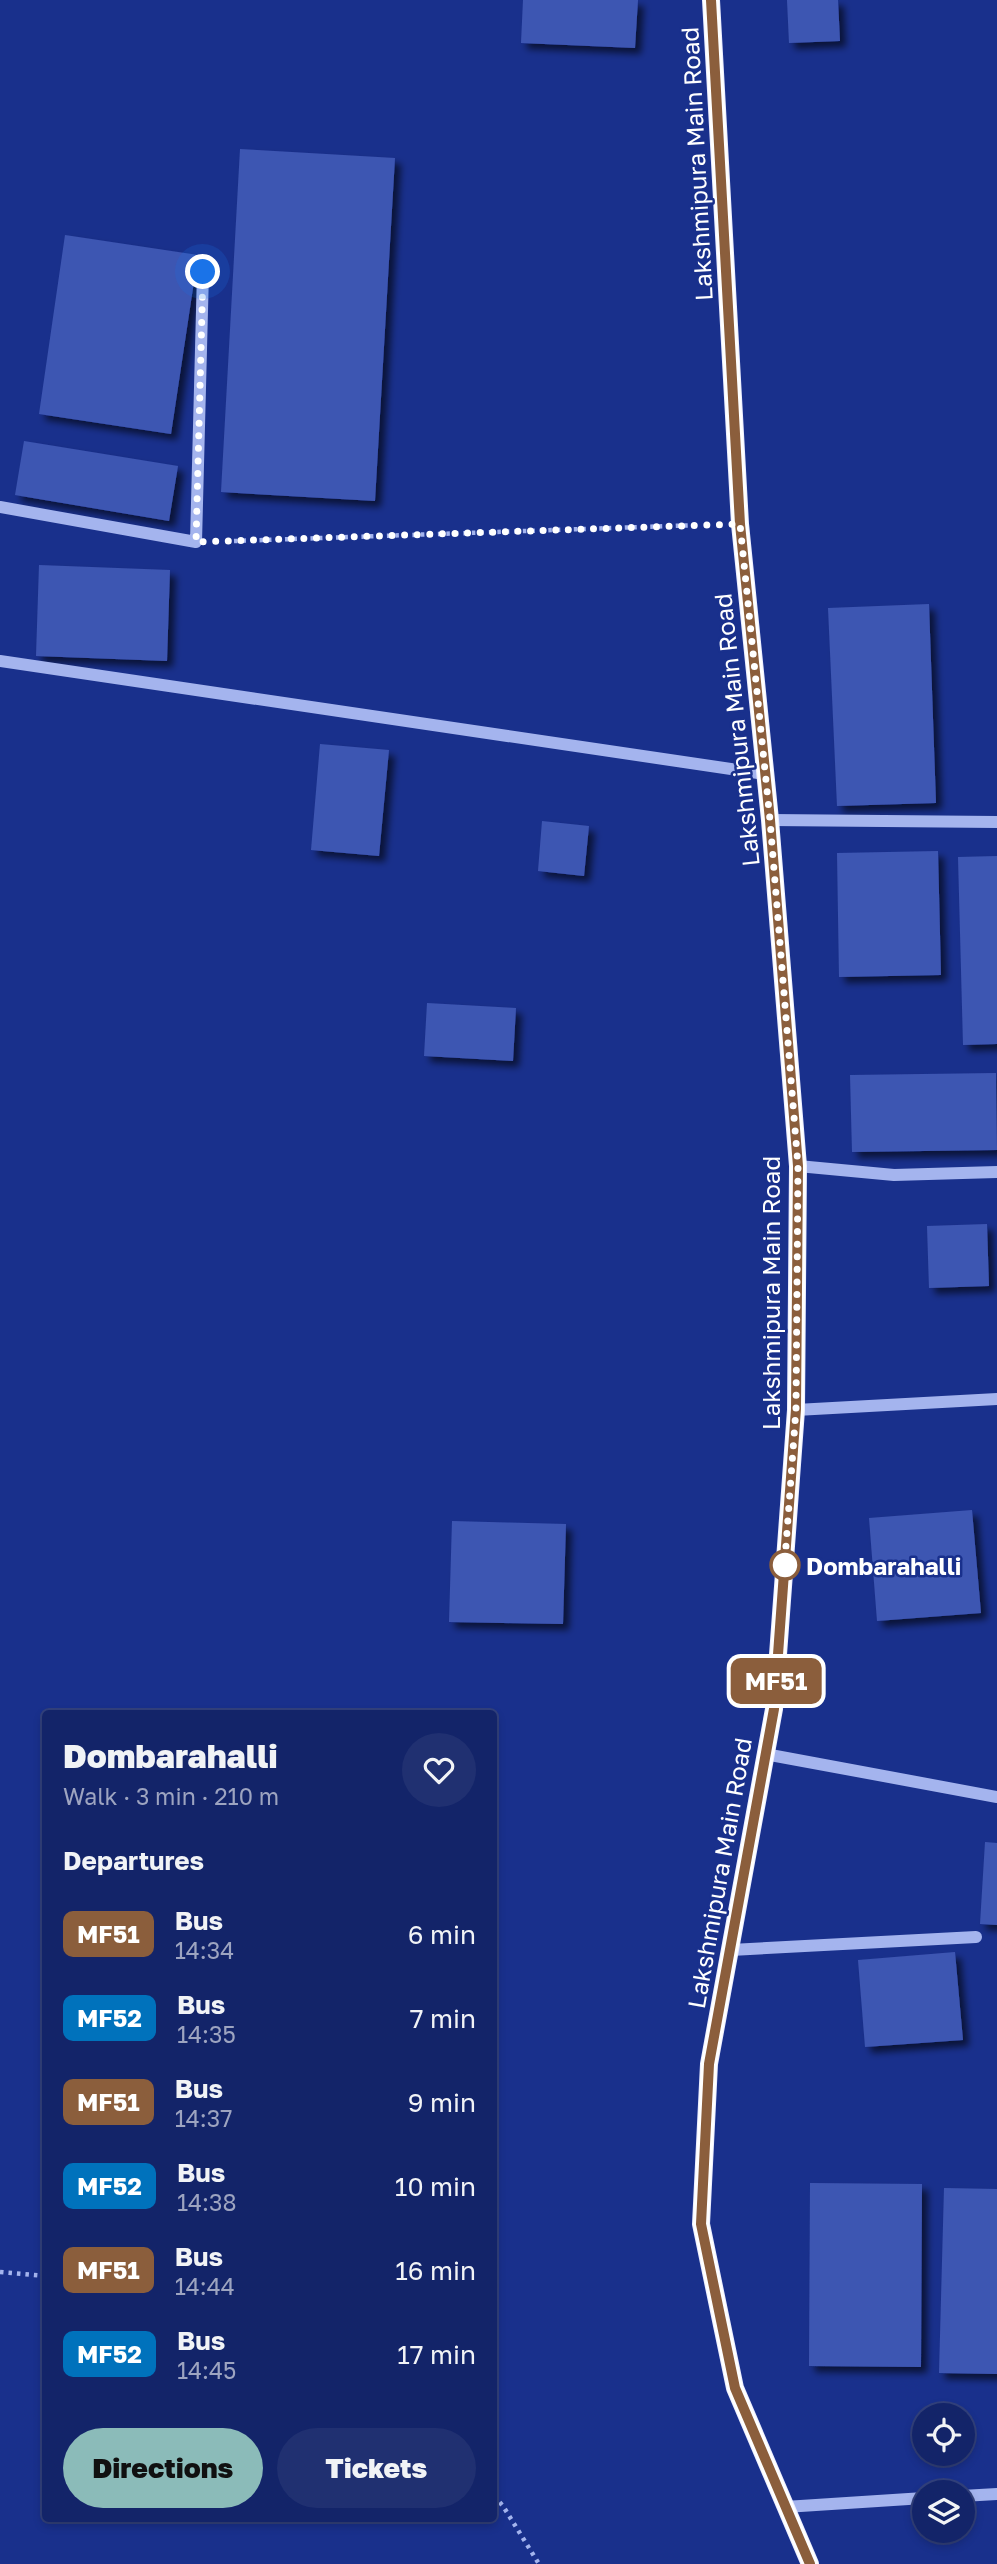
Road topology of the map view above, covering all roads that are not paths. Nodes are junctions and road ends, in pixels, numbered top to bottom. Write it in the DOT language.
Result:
graph roads {
  1 [pos="711,0"];
  2 [pos="203,272"];
  3 [pos="0,507"];
  4 [pos="0,662"];
  5 [pos="765,774"];
  6 [pos="770,820"];
  7 [pos="997,822"];
  8 [pos="798,1166"];
  9 [pos="997,1172"];
  10 [pos="997,1399"];
  11 [pos="796,1409"];
  12 [pos="765,1754"];
  13 [pos="997,1797"];
  14 [pos="976,1937"];
  15 [pos="731,1950"];
  16 [pos="997,2494"];
  17 [pos="975,2495"];
  18 [pos="912,2499"];
  19 [pos="785,2507"];
  20 [pos="810,2564"];
  1 -- 5 [label="main road, Lakshmipura Main Road"];
  2 -- 3 [label="street"];
  4 -- 5 [label="street"];
  5 -- 6 [label="main road, Lakshmipura Main Road"];
  6 -- 7 [label="street"];
  6 -- 8 [label="main road, Lakshmipura Main Road"];
  8 -- 9 [label="street"];
  8 -- 11 [label="main road, Lakshmipura Main Road"];
  10 -- 11 [label="street"];
  11 -- 12 [label="main road, Lakshmipura Main Road"];
  12 -- 13 [label="street"];
  12 -- 15 [label="main road, Lakshmipura Main Road"];
  14 -- 15 [label="street"];
  15 -- 19 [label="main road, Lakshmipura Main Road"];
  16 -- 17 [label="street"];
  18 -- 19 [label="street"];
  19 -- 20 [label="main road, Lakshmipura Main Road"];
}
